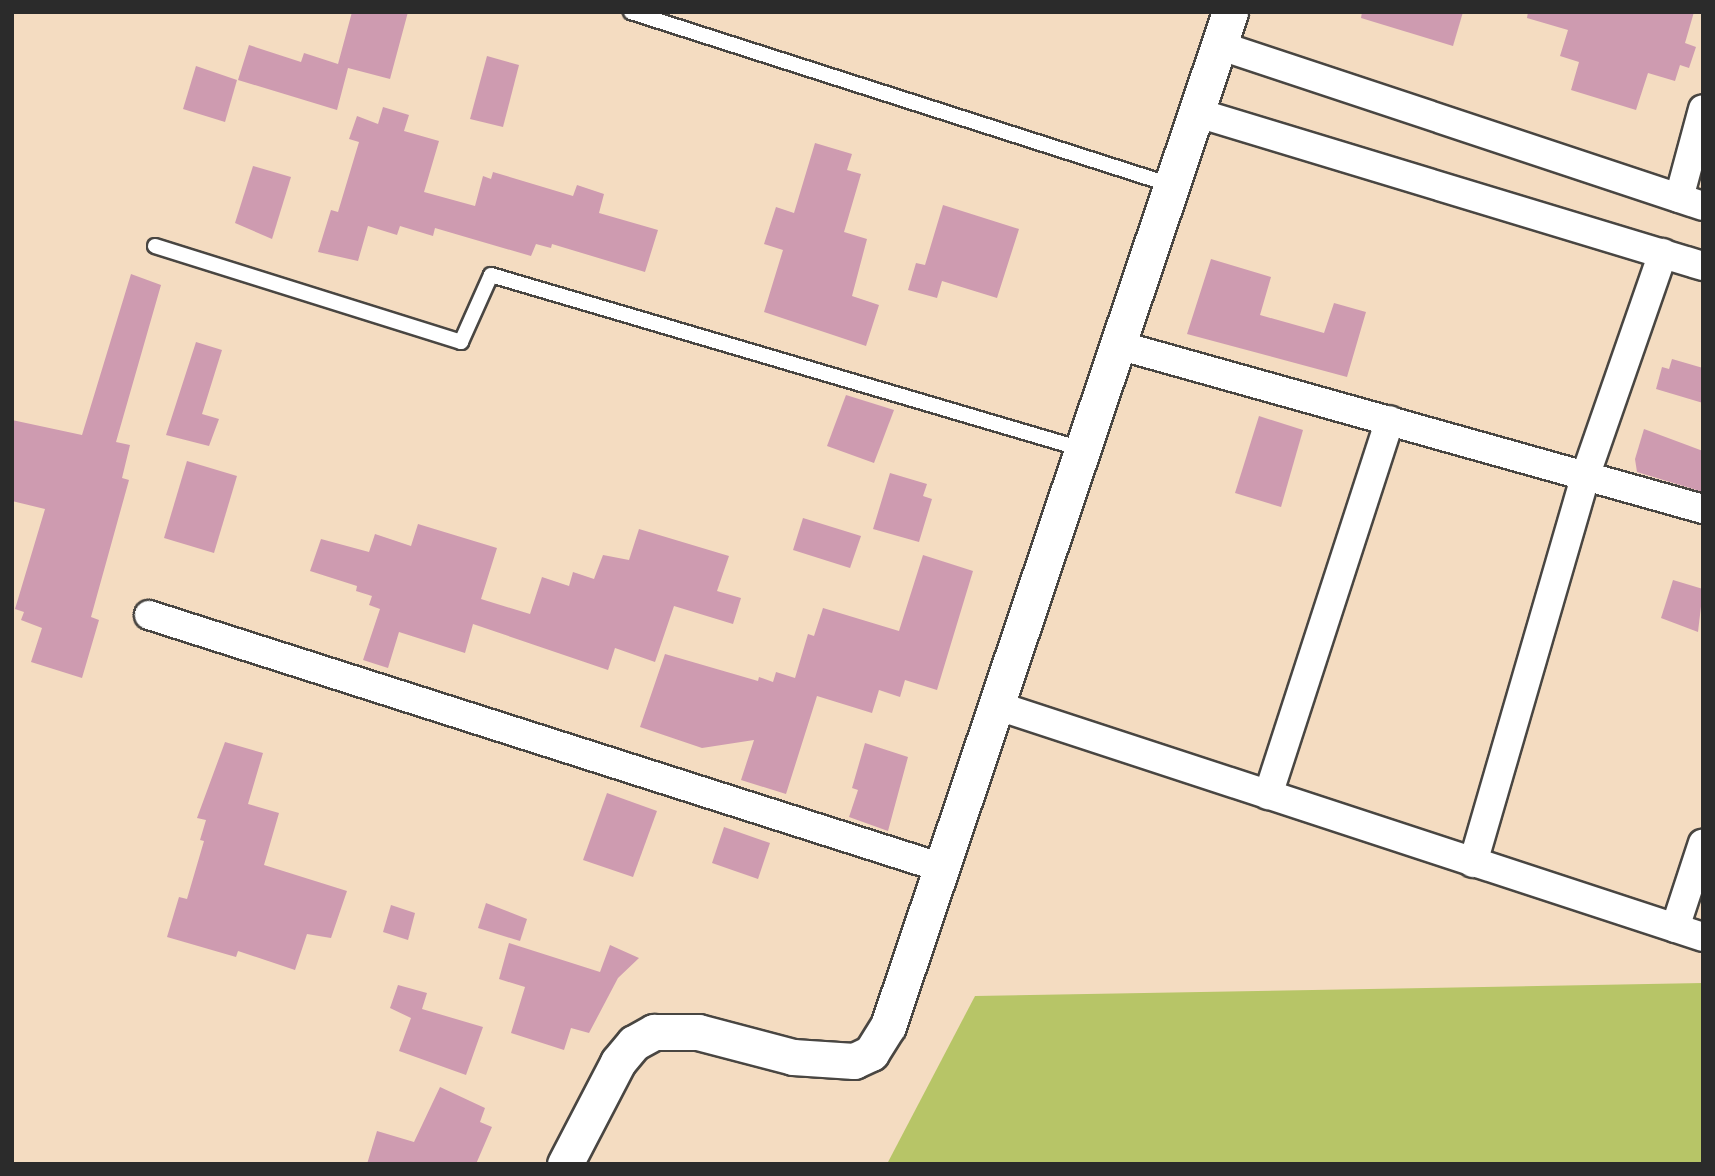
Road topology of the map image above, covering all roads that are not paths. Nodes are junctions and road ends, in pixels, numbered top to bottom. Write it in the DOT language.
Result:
graph roads {
  1 [pos="631,12"];
  2 [pos="1230,12"];
  3 [pos="1218,45"];
  4 [pos="1703,110"];
  5 [pos="1198,113"];
  6 [pos="1173,186"];
  7 [pos="1691,202"];
  8 [pos="155,246"];
  9 [pos="1663,253"];
  10 [pos="1703,266"];
  11 [pos="1118,345"];
  12 [pos="1390,420"];
  13 [pos="1082,449"];
  14 [pos="1586,474"];
  15 [pos="1703,509"];
  16 [pos="149,615"];
  17 [pos="995,705"];
  18 [pos="1268,795"];
  19 [pos="1703,843"];
  20 [pos="1473,863"];
  21 [pos="939,867"];
  22 [pos="1675,928"];
  23 [pos="1703,937"];
  24 [pos="565,1164"];
  1 -- 6 [label="lane"];
  2 -- 3 [label="street"];
  3 -- 5 [label="street"];
  3 -- 7 [label="street"];
  4 -- 7 [label="street"];
  5 -- 6 [label="street"];
  5 -- 9 [label="street"];
  6 -- 11 [label="street"];
  8 -- 13 [label="lane"];
  9 -- 10 [label="street"];
  9 -- 14 [label="street"];
  11 -- 12 [label="street"];
  11 -- 13 [label="street"];
  12 -- 14 [label="street"];
  12 -- 18 [label="street"];
  13 -- 17 [label="street"];
  14 -- 15 [label="street"];
  14 -- 20 [label="street"];
  16 -- 21 [label="street"];
  17 -- 18 [label="street"];
  17 -- 21 [label="street"];
  18 -- 20 [label="street"];
  19 -- 22 [label="street"];
  20 -- 22 [label="street"];
  21 -- 24 [label="street"];
  22 -- 23 [label="street"];
}
